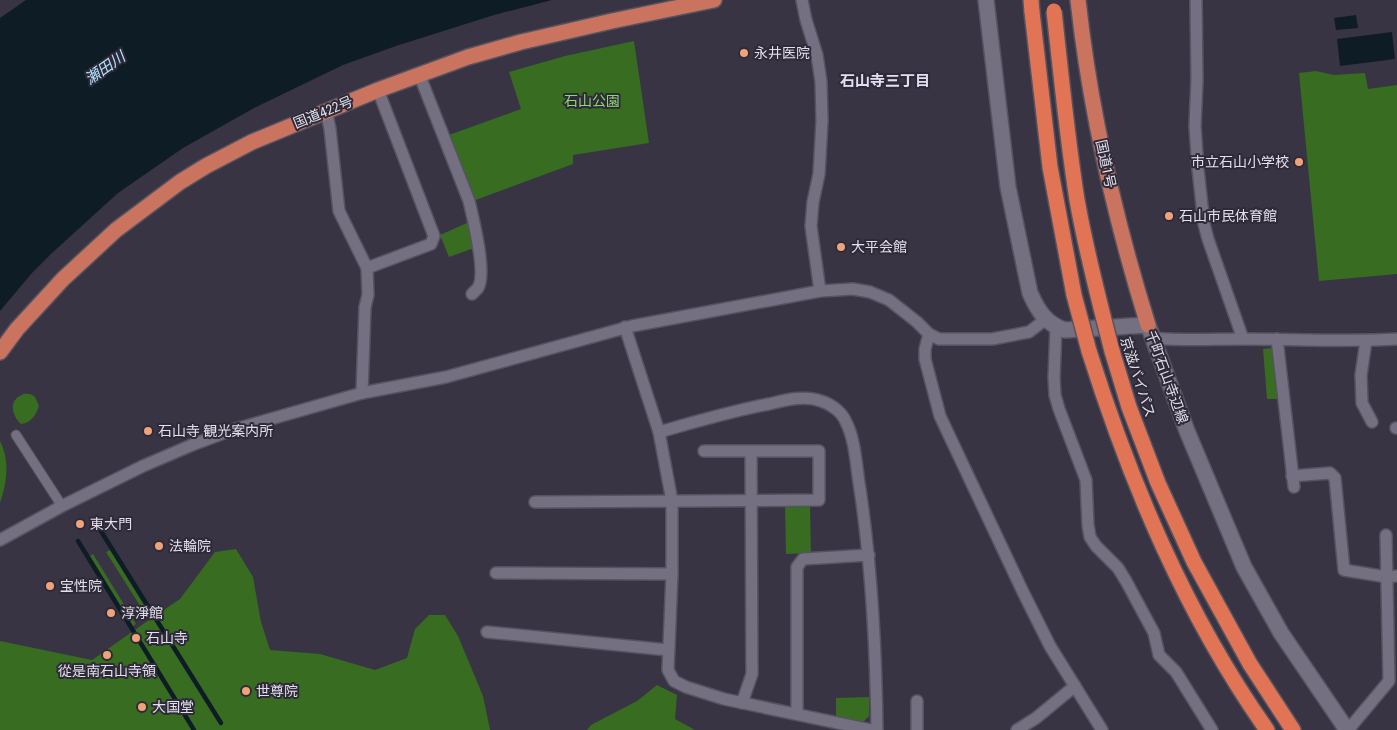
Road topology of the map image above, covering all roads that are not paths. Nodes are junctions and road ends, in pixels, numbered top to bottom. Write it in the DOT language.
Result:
graph roads {
  1 [pos="714,0"];
  2 [pos="802,0"];
  3 [pos="986,0"];
  4 [pos="1031,0"];
  5 [pos="1053,0"];
  6 [pos="1078,0"];
  7 [pos="1196,0"];
  8 [pos="419,74"];
  9 [pos="378,90"];
  10 [pos="326,110"];
  11 [pos="367,268"];
  12 [pos="820,291"];
  13 [pos="472,294"];
  14 [pos="1051,323"];
  15 [pos="625,327"];
  16 [pos="1150,331"];
  17 [pos="929,334"];
  18 [pos="1243,339"];
  19 [pos="1277,339"];
  20 [pos="1397,340"];
  21 [pos="1366,341"];
  22 [pos="0,352"];
  23 [pos="362,393"];
  24 [pos="1372,422"];
  25 [pos="659,432"];
  26 [pos="16,435"];
  27 [pos="704,451"];
  28 [pos="751,451"];
  29 [pos="752,500"];
  30 [pos="672,501"];
  31 [pos="535,502"];
  32 [pos="62,506"];
  33 [pos="1386,535"];
  34 [pos="0,540"];
  35 [pos="869,555"];
  36 [pos="496,573"];
  37 [pos="672,574"];
  38 [pos="1392,576"];
  39 [pos="487,632"];
  40 [pos="668,650"];
  41 [pos="1075,686"];
  42 [pos="917,701"];
  43 [pos="742,703"];
  44 [pos="797,714"];
  45 [pos="870,730"];
  46 [pos="878,730"];
  47 [pos="916,730"];
  48 [pos="1017,730"];
  49 [pos="1102,730"];
  50 [pos="1212,730"];
  51 [pos="1267,730"];
  52 [pos="1293,730"];
  53 [pos="1348,730"];
  1 -- 8 [label="highway, 国道422号"];
  2 -- 12 [label="street"];
  3 -- 14 [label="main road"];
  4 -- 51 [label="highway, bridge"];
  5 -- 52 [label="highway, 京滋バイパス, bridge"];
  6 -- 16 [label="highway, 国道1号"];
  7 -- 18 [label="street"];
  8 -- 9 [label="highway, 国道422号"];
  8 -- 13 [label="street"];
  9 -- 10 [label="highway, 国道422号"];
  9 -- 11 [label="street"];
  10 -- 11 [label="street"];
  10 -- 22 [label="highway, 国道422号"];
  11 -- 23 [label="street"];
  12 -- 15 [label="street"];
  12 -- 17 [label="street"];
  14 -- 16 [label="main road, 千町石山寺辺線"];
  14 -- 17 [label="street"];
  14 -- 50 [label="street"];
  15 -- 23 [label="street"];
  15 -- 25 [label="street"];
  16 -- 18 [label="street"];
  16 -- 53 [label="main road, 千町石山寺辺線"];
  17 -- 41 [label="street"];
  18 -- 19 [label="street"];
  19 -- 21 [label="street"];
  19 -- 38 [label="street"];
  20 -- 21 [label="street"];
  21 -- 24 [label="street"];
  23 -- 32 [label="street"];
  25 -- 30 [label="street"];
  25 -- 35 [label="street"];
  26 -- 32 [label="street"];
  27 -- 28 [label="street"];
  28 -- 29 [label="street"];
  28 -- 29 [label="street"];
  29 -- 30 [label="street"];
  29 -- 43 [label="street"];
  30 -- 31 [label="street"];
  30 -- 37 [label="street"];
  32 -- 34 [label="street"];
  33 -- 38 [label="street"];
  35 -- 44 [label="street"];
  35 -- 46 [label="street"];
  36 -- 37 [label="street"];
  37 -- 40 [label="street"];
  38 -- 53 [label="street"];
  39 -- 40 [label="street"];
  40 -- 43 [label="street"];
  41 -- 48 [label="street"];
  41 -- 49 [label="street"];
  42 -- 47 [label="street"];
  43 -- 44 [label="street"];
  44 -- 45 [label="street"];
}
